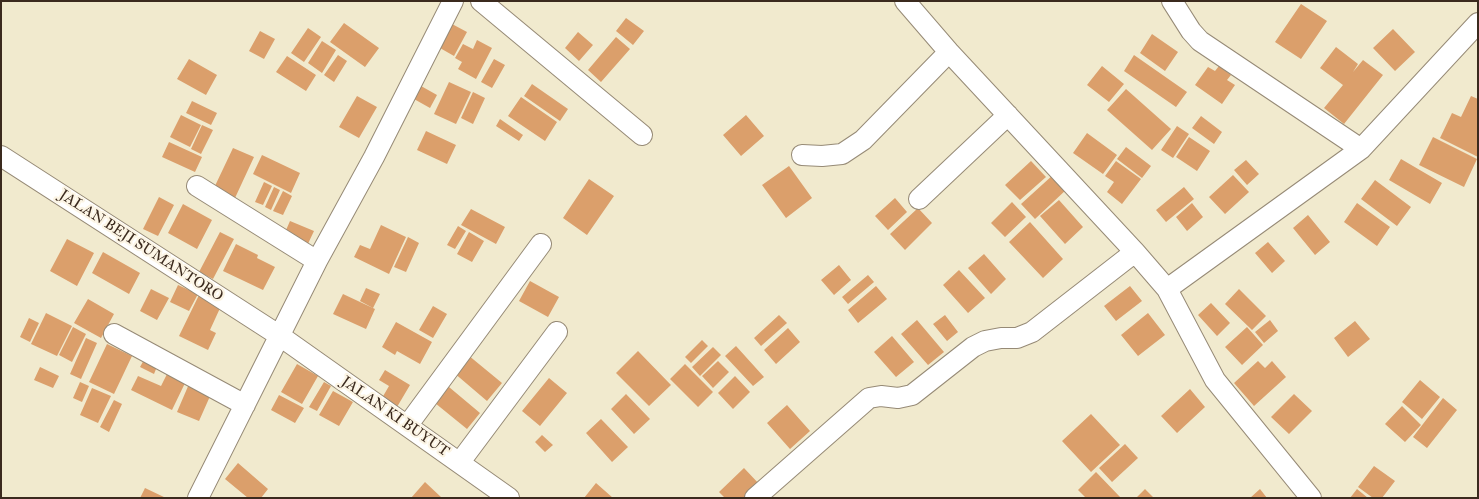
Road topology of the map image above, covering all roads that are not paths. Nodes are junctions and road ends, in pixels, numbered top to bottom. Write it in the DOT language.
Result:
graph roads {
  1 [pos="453,1"];
  2 [pos="481,1"];
  3 [pos="905,1"];
  4 [pos="1172,1"];
  5 [pos="1478,22"];
  6 [pos="949,52"];
  7 [pos="1008,115"];
  8 [pos="642,135"];
  9 [pos="1362,149"];
  10 [pos="802,155"];
  11 [pos="1,156"];
  12 [pos="197,186"];
  13 [pos="919,199"];
  14 [pos="541,244"];
  15 [pos="1135,252"];
  16 [pos="317,261"];
  17 [pos="1167,289"];
  18 [pos="557,332"];
  19 [pos="114,334"];
  20 [pos="280,336"];
  21 [pos="245,405"];
  22 [pos="407,426"];
  23 [pos="460,462"];
  24 [pos="198,498"];
  25 [pos="509,498"];
  26 [pos="756,498"];
  27 [pos="1311,498"];
  1 -- 16 [label="street"];
  2 -- 8 [label="street"];
  3 -- 6 [label="street"];
  4 -- 9 [label="street"];
  5 -- 9 [label="street"];
  6 -- 7 [label="street"];
  6 -- 10 [label="street"];
  7 -- 13 [label="street"];
  7 -- 15 [label="street"];
  9 -- 17 [label="street"];
  11 -- 20 [label="street, JALAN BEJI SUMANTORO"];
  12 -- 16 [label="street"];
  14 -- 22 [label="street"];
  15 -- 17 [label="street"];
  15 -- 26 [label="street"];
  16 -- 20 [label="street"];
  17 -- 27 [label="street"];
  18 -- 23 [label="street"];
  19 -- 21 [label="street"];
  20 -- 21 [label="street"];
  20 -- 22 [label="street, JALAN KI BUYUT"];
  21 -- 24 [label="street"];
  22 -- 23 [label="street, JALAN KI BUYUT"];
  23 -- 25 [label="street, JALAN KI BUYUT"];
}
